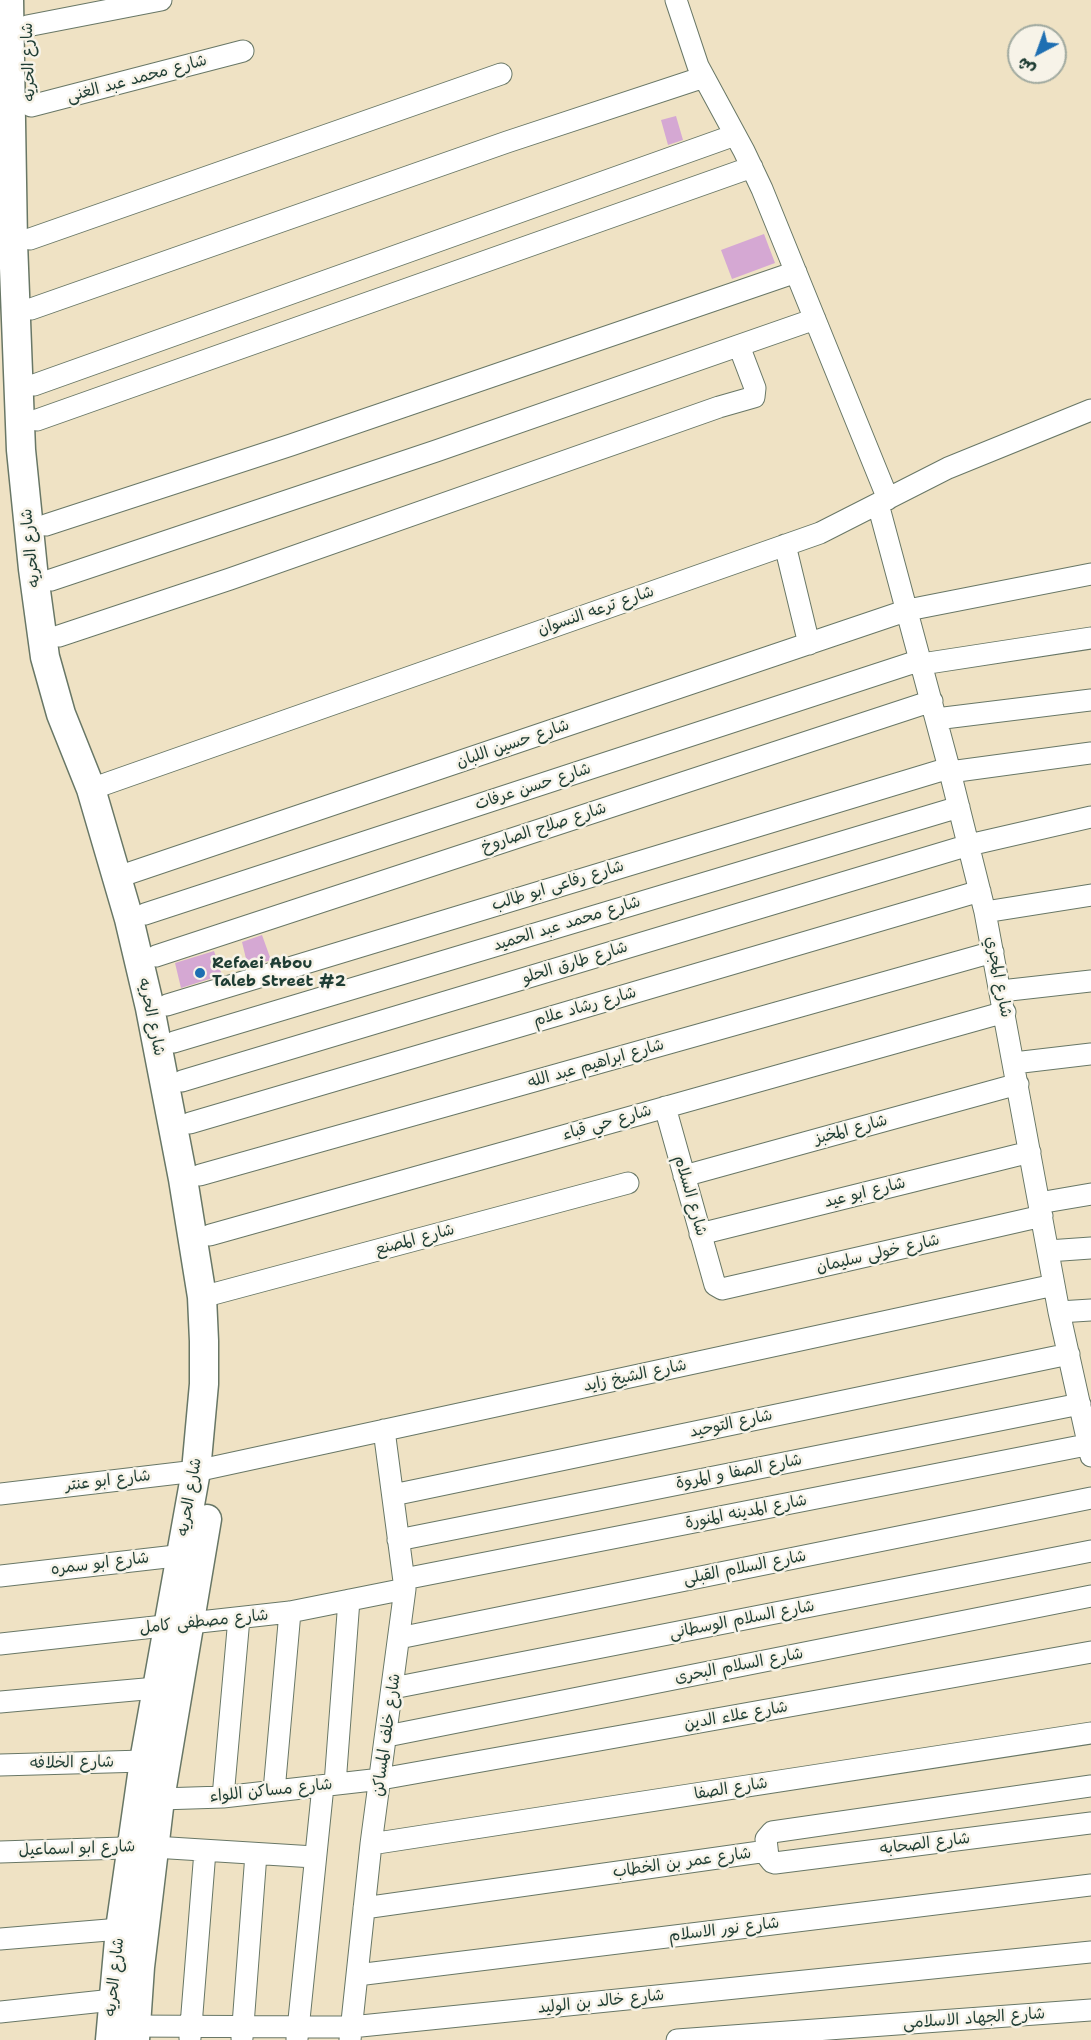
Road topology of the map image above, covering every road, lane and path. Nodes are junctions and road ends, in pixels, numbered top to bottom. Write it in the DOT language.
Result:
graph roads {
  1 [pos="9,0"];
  2 [pos="161,0"];
  3 [pos="676,0"];
  4 [pos="27,13"];
  5 [pos="243,51"];
  6 [pos="501,74"];
  7 [pos="704,77"];
  8 [pos="31,106"];
  9 [pos="735,135"];
  10 [pos="20,136"];
  11 [pos="752,167"];
  12 [pos="30,239"];
  13 [pos="796,272"];
  14 [pos="31,309"];
  15 [pos="815,319"];
  16 [pos="739,346"];
  17 [pos="34,385"];
  18 [pos="1091,410"];
  19 [pos="37,420"];
  20 [pos="883,502"];
  21 [pos="46,525"];
  22 [pos="785,544"];
  23 [pos="1091,574"];
  24 [pos="51,580"];
  25 [pos="908,610"];
  26 [pos="59,636"];
  27 [pos="1091,638"];
  28 [pos="809,644"];
  29 [pos="921,662"];
  30 [pos="1091,700"];
  31 [pos="934,710"];
  32 [pos="1091,753"];
  33 [pos="950,770"];
  34 [pos="97,786"];
  35 [pos="959,807"];
  36 [pos="1091,817"];
  37 [pos="969,845"];
  38 [pos="125,875"];
  39 [pos="1091,895"];
  40 [pos="983,901"];
  41 [pos="145,914"];
  42 [pos="993,952"];
  43 [pos="156,956"];
  44 [pos="1091,981"];
  45 [pos="1001,991"];
  46 [pos="167,1005"];
  47 [pos="1005,1012"];
  48 [pos="174,1042"];
  49 [pos="1091,1054"];
  50 [pos="1014,1063"];
  51 [pos="182,1081"];
  52 [pos="1018,1084"];
  53 [pos="665,1107"];
  54 [pos="190,1123"];
  55 [pos="1030,1152"];
  56 [pos="200,1175"];
  57 [pos="684,1176"];
  58 [pos="628,1183"];
  59 [pos="1091,1194"];
  60 [pos="1040,1210"];
  61 [pos="210,1234"];
  62 [pos="700,1234"];
  63 [pos="1091,1248"];
  64 [pos="1048,1251"];
  65 [pos="715,1285"];
  66 [pos="1054,1285"];
  67 [pos="210,1295"];
  68 [pos="1091,1310"];
  69 [pos="1059,1312"];
  70 [pos="1069,1354"];
  71 [pos="1082,1378"];
  72 [pos="1084,1408"];
  73 [pos="384,1430"];
  74 [pos="1090,1448"];
  75 [pos="206,1469"];
  76 [pos="0,1494"];
  77 [pos="393,1495"];
  78 [pos="1091,1498"];
  79 [pos="399,1540"];
  80 [pos="1091,1551"];
  81 [pos="190,1554"];
  82 [pos="0,1576"];
  83 [pos="405,1584"];
  84 [pos="1091,1596"];
  85 [pos="349,1600"];
  86 [pos="290,1612"];
  87 [pos="239,1618"];
  88 [pos="179,1624"];
  89 [pos="399,1638"];
  90 [pos="0,1644"];
  91 [pos="1091,1652"];
  92 [pos="156,1688"];
  93 [pos="393,1688"];
  94 [pos="0,1702"];
  95 [pos="1091,1733"];
  96 [pos="387,1736"];
  97 [pos="144,1761"];
  98 [pos="0,1765"];
  99 [pos="381,1779"];
  100 [pos="329,1785"];
  101 [pos="1091,1786"];
  102 [pos="274,1791"];
  103 [pos="223,1797"];
  104 [pos="160,1799"];
  105 [pos="1091,1822"];
  106 [pos="371,1844"];
  107 [pos="143,1847"];
  108 [pos="205,1851"];
  109 [pos="767,1851"];
  110 [pos="0,1852"];
  111 [pos="256,1854"];
  112 [pos="314,1857"];
  113 [pos="1091,1885"];
  114 [pos="364,1908"];
  115 [pos="120,1929"];
  116 [pos="0,1939"];
  117 [pos="1091,1952"];
  118 [pos="357,1975"];
  119 [pos="1091,2010"];
  120 [pos="0,2013"];
  121 [pos="121,2026"];
  122 [pos="190,2033"];
  123 [pos="242,2033"];
  124 [pos="297,2033"];
  125 [pos="351,2034"];
  126 [pos="677,2040"];
  1 -- 10 [label="main road, شارع الحريه"];
  2 -- 4 [label="street"];
  3 -- 7 [label="street, شارع المجري"];
  4 -- 8 [label="main road, شارع الحريه"];
  5 -- 8 [label="street, شارع محمد عبد الغنى"];
  6 -- 12 [label="street"];
  7 -- 9 [label="street, شارع المجري"];
  7 -- 14 [label="street"];
  8 -- 10 [label="main road, شارع الحريه"];
  9 -- 11 [label="street, شارع المجري"];
  9 -- 17 [label="street"];
  10 -- 12 [label="main road, شارع الحريه"];
  10 -- 34 [label="main road, شارع الحريه"];
  11 -- 13 [label="street, شارع المجري"];
  11 -- 19 [label="street"];
  12 -- 14 [label="main road, شارع الحريه"];
  13 -- 15 [label="street, شارع المجري"];
  13 -- 21 [label="street"];
  14 -- 17 [label="main road, شارع الحريه"];
  15 -- 16 [label="street"];
  15 -- 20 [label="street, شارع المجري"];
  16 -- 24 [label="street"];
  16 -- 26 [label="street"];
  17 -- 19 [label="main road, شارع الحريه"];
  18 -- 20 [label="street, شارع ترعه النسوان"];
  19 -- 21 [label="main road, شارع الحريه"];
  20 -- 22 [label="street, شارع ترعه النسوان"];
  20 -- 25 [label="street, شارع المجري"];
  21 -- 24 [label="main road, شارع الحريه"];
  22 -- 28 [label="street"];
  22 -- 34 [label="street, شارع ترعه النسوان"];
  23 -- 25 [label="street, شارع حسين اللبان"];
  24 -- 26 [label="main road, شارع الحريه"];
  25 -- 28 [label="street, شارع حسين اللبان"];
  25 -- 29 [label="street, شارع المجري"];
  26 -- 34 [label="main road, شارع الحريه"];
  27 -- 29 [label="street, شارع حسن عرفات"];
  28 -- 38 [label="street, شارع حسين اللبان"];
  29 -- 31 [label="street, شارع المجري"];
  29 -- 41 [label="street, شارع حسن عرفات"];
  30 -- 31 [label="street, شارع صلاح الصاروخ"];
  31 -- 33 [label="street, شارع المجري"];
  31 -- 43 [label="street, شارع صلاح الصاروخ"];
  32 -- 33 [label="street, شارع رفاعى ابو طالب"];
  33 -- 35 [label="street, شارع المجري"];
  33 -- 46 [label="street, شارع رفاعى ابو طالب"];
  34 -- 38 [label="main road, شارع الحريه"];
  35 -- 37 [label="street, شارع المجري"];
  35 -- 48 [label="street, شارع محمد عبد الحميد"];
  36 -- 37 [label="street, شارع طارق الحلو"];
  37 -- 40 [label="street, شارع المجري"];
  37 -- 51 [label="street, شارع طارق الحلو"];
  38 -- 41 [label="main road, شارع الحريه"];
  38 -- 67 [label="main road, شارع الحريه"];
  39 -- 40 [label="street, شارع رشاد علام"];
  40 -- 42 [label="street, شارع المجري"];
  40 -- 54 [label="street, شارع رشاد علام"];
  41 -- 43 [label="main road, شارع الحريه"];
  42 -- 45 [label="street, شارع المجري"];
  42 -- 56 [label="street, شارع ابراهيم عبد الله"];
  43 -- 46 [label="main road, شارع الحريه"];
  44 -- 45 [label="street"];
  45 -- 47 [label="street, شارع المجري"];
  46 -- 48 [label="main road, شارع الحريه"];
  47 -- 50 [label="street, شارع المجري"];
  47 -- 53 [label="street, شارع حي قباء"];
  48 -- 51 [label="main road, شارع الحريه"];
  49 -- 50 [label="street"];
  50 -- 52 [label="street, شارع المجري"];
  51 -- 54 [label="main road, شارع الحريه"];
  52 -- 55 [label="street, شارع المجري"];
  52 -- 57 [label="street, شارع المخبز"];
  53 -- 57 [label="street, شارع السلام"];
  53 -- 61 [label="street, شارع حي قباء"];
  54 -- 56 [label="main road, شارع الحريه"];
  55 -- 60 [label="street, شارع المجري"];
  55 -- 62 [label="street, شارع ابو عيد"];
  56 -- 61 [label="main road, شارع الحريه"];
  57 -- 62 [label="street, شارع السلام"];
  58 -- 67 [label="street, شارع المصنع"];
  59 -- 60 [label="street, شارع خولى سليمان"];
  60 -- 64 [label="street, شارع المجري"];
  60 -- 65 [label="street, شارع خولى سليمان"];
  61 -- 67 [label="main road, شارع الحريه"];
  62 -- 65 [label="street, شارع السلام"];
  63 -- 64 [label="street"];
  64 -- 66 [label="street, شارع المجري"];
  66 -- 69 [label="street, شارع المجري"];
  66 -- 73 [label="street, شارع الشيخ زايد"];
  67 -- 75 [label="main road, شارع الحريه"];
  68 -- 69 [label="street"];
  69 -- 70 [label="street, شارع المجري"];
  70 -- 71 [label="street, شارع المجري"];
  70 -- 77 [label="street, شارع التوحيد"];
  71 -- 72 [label="street, شارع المجري"];
  72 -- 74 [label="street, شارع المجري"];
  72 -- 79 [label="street, شارع الصفا و المروة"];
  73 -- 75 [label="street, شارع الشيخ زايد"];
  73 -- 77 [label="street, شارع خلف المساكن"];
  74 -- 83 [label="street, شارع المدينه المنورة"];
  75 -- 76 [label="street, شارع ابو عنتر"];
  75 -- 81 [label="main road, شارع الحريه"];
  77 -- 79 [label="street, شارع خلف المساكن"];
  78 -- 89 [label="street, شارع السلام القبلى"];
  79 -- 83 [label="street, شارع خلف المساكن"];
  80 -- 93 [label="street, شارع السلام الوسطانى"];
  81 -- 82 [label="street, شارع ابو سمره"];
  81 -- 88 [label="main road, شارع الحريه"];
  83 -- 85 [label="street, شارع مصطفى كامل"];
  83 -- 89 [label="street, شارع خلف المساكن"];
  84 -- 96 [label="street, شارع السلام البحرى"];
  85 -- 86 [label="street, شارع مصطفى كامل"];
  85 -- 100 [label="street"];
  86 -- 87 [label="street, شارع مصطفى كامل"];
  86 -- 102 [label="street"];
  87 -- 88 [label="street, شارع مصطفى كامل"];
  87 -- 103 [label="street"];
  88 -- 90 [label="street, شارع مصطفى كامل"];
  88 -- 92 [label="main road, شارع الحريه"];
  88 -- 104 [label="main road, شارع الحريه"];
  89 -- 93 [label="street, شارع خلف المساكن"];
  91 -- 99 [label="street, شارع علاء الدين"];
  92 -- 94 [label="street"];
  92 -- 97 [label="main road, شارع الحريه"];
  93 -- 96 [label="street, شارع خلف المساكن"];
  95 -- 106 [label="street, شارع الصفا"];
  96 -- 99 [label="street, شارع خلف المساكن"];
  97 -- 98 [label="street, شارع الخلافه"];
  97 -- 107 [label="main road, شارع الحريه"];
  99 -- 100 [label="street, شارع مساكن اللواء"];
  99 -- 106 [label="street, شارع خلف المساكن"];
  100 -- 102 [label="street, شارع مساكن اللواء"];
  100 -- 112 [label="street"];
  101 -- 109 [label="street, شارع عمر بن الخطاب"];
  102 -- 103 [label="street, شارع مساكن اللواء"];
  103 -- 104 [label="street, شارع مساكن اللواء"];
  104 -- 107 [label="main road, شارع الحريه"];
  105 -- 109 [label="street, شارع الصحابه"];
  106 -- 114 [label="street, شارع خلف المساكن"];
  107 -- 108 [label="street, شارع ابو اسماعيل"];
  107 -- 110 [label="street, شارع ابو اسماعيل"];
  107 -- 115 [label="main road, شارع الحريه"];
  107 -- 121 [label="main road, شارع الحريه"];
  108 -- 111 [label="street, شارع ابو اسماعيل"];
  108 -- 122 [label="street"];
  109 -- 114 [label="street, شارع عمر بن الخطاب"];
  111 -- 112 [label="street, شارع ابو اسماعيل"];
  111 -- 123 [label="street"];
  112 -- 124 [label="street"];
  113 -- 118 [label="street, شارع نور الاسلام"];
  114 -- 118 [label="street, شارع خلف المساكن"];
  115 -- 116 [label="street"];
  115 -- 121 [label="main road, شارع الحريه"];
  117 -- 125 [label="street, شارع خالد بن الوليد"];
  118 -- 125 [label="street, شارع خلف المساكن"];
  119 -- 126 [label="street, شارع الجهاد الاسلامى"];
  120 -- 121 [label="street, شارع خالد بن الوليد"];
  121 -- 122 [label="street, شارع خالد بن الوليد"];
  122 -- 123 [label="street, شارع خالد بن الوليد"];
  123 -- 124 [label="street, شارع خالد بن الوليد"];
  124 -- 125 [label="street, شارع خالد بن الوليد"];
}
